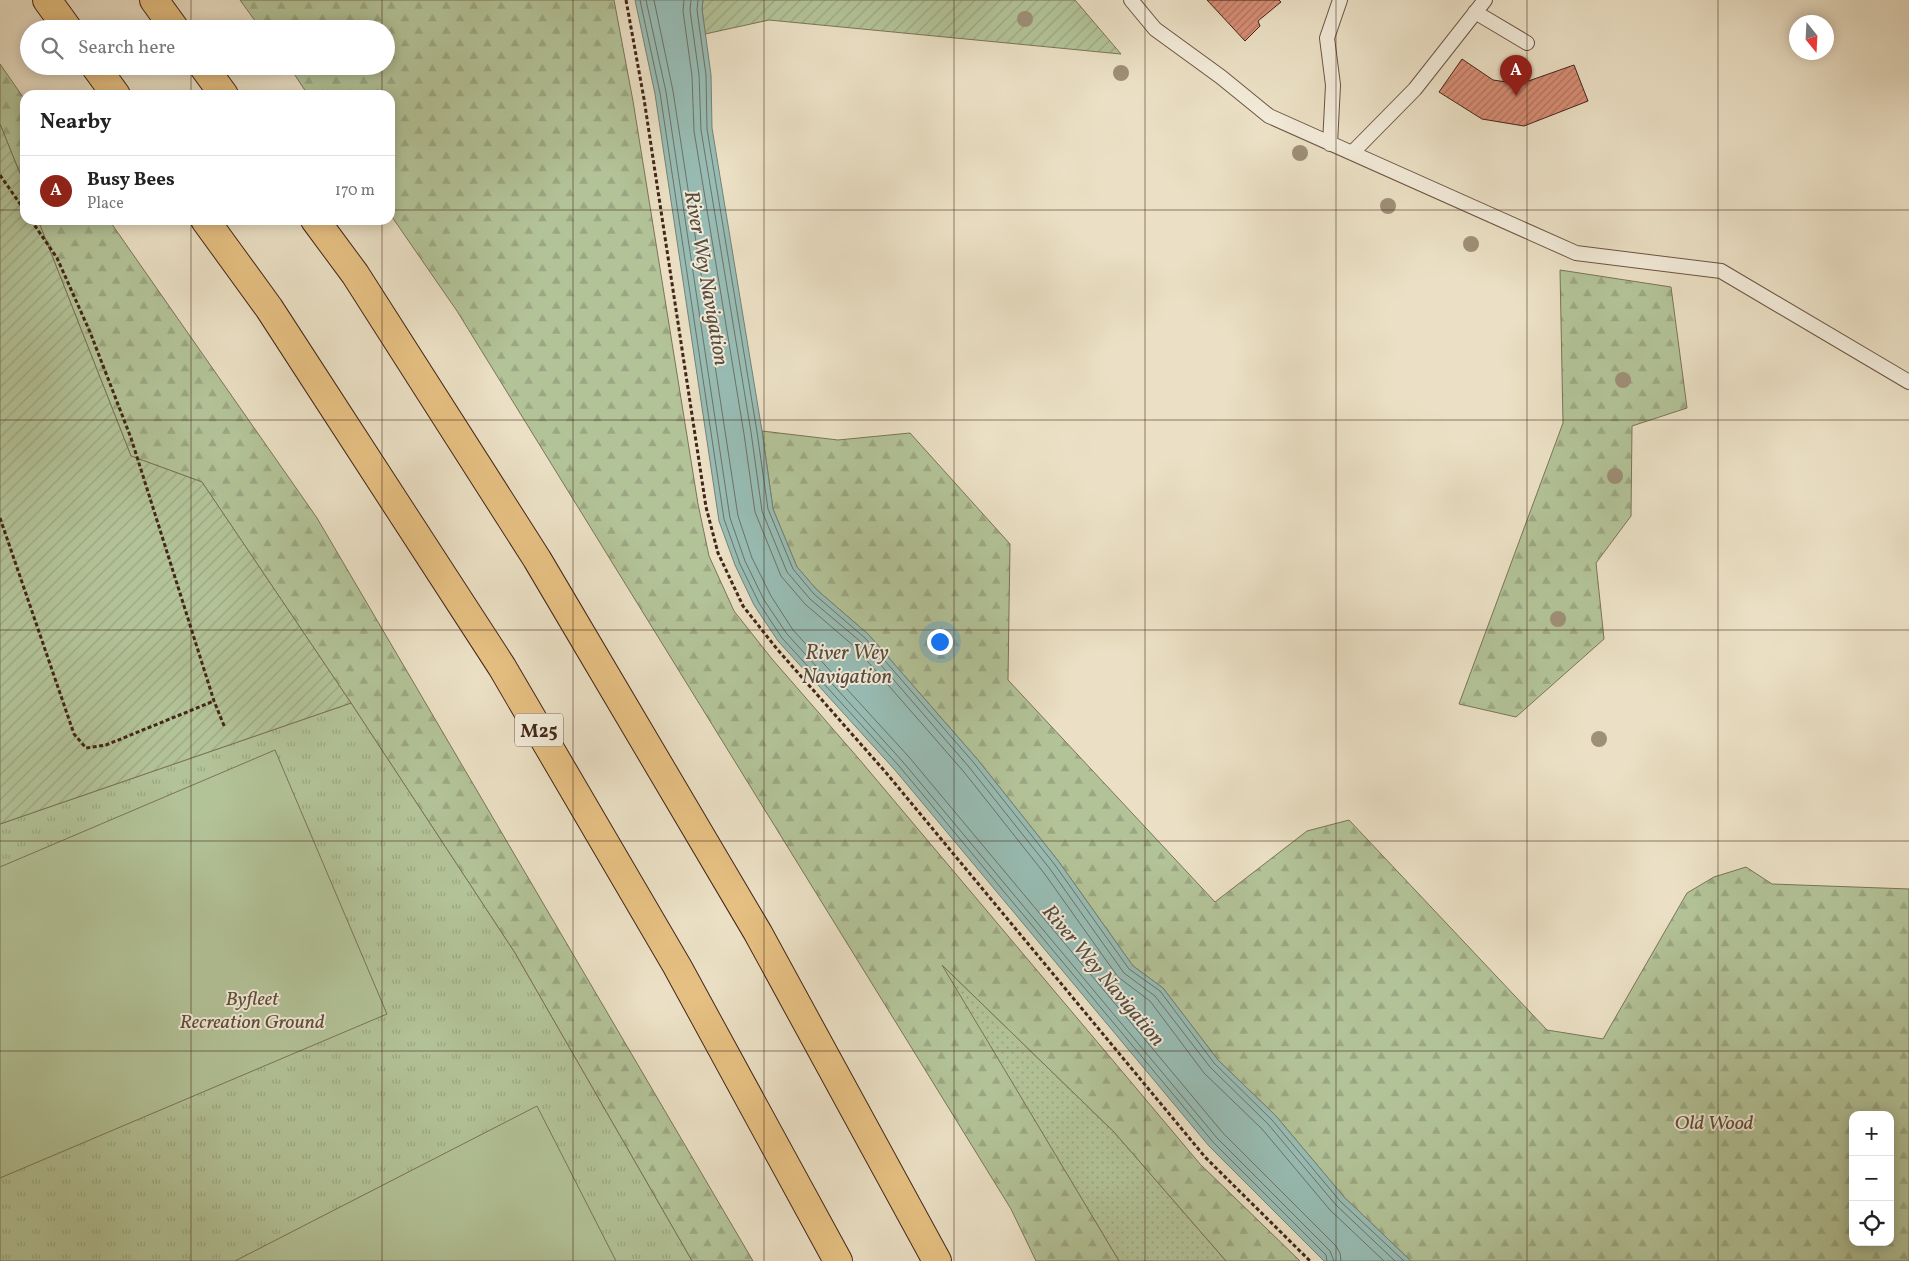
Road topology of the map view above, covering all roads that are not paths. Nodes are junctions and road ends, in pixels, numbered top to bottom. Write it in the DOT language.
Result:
graph roads {
  1 [pos="47,0"];
  2 [pos="154,0"];
  3 [pos="1132,0"];
  4 [pos="1340,0"];
  5 [pos="1485,0"];
  6 [pos="1475,12"];
  7 [pos="61,20"];
  8 [pos="168,20"];
  9 [pos="1526,43"];
  10 [pos="102,75"];
  11 [pos="210,75"];
  12 [pos="112,90"];
  13 [pos="220,90"];
  14 [pos="1330,144"];
  15 [pos="1352,153"];
  16 [pos="210,225"];
  17 [pos="320,225"];
  18 [pos="1909,382"];
  19 [pos="838,1261"];
  20 [pos="937,1261"];
  1 -- 7 [label="highway"];
  2 -- 8 [label="highway"];
  3 -- 14 [label="lane"];
  4 -- 14 [label="lane"];
  5 -- 6 [label="lane"];
  6 -- 9 [label="lane"];
  6 -- 15 [label="lane"];
  10 -- 12 [label="highway"];
  11 -- 13 [label="highway"];
  14 -- 15 [label="lane"];
  15 -- 18 [label="lane"];
  16 -- 19 [label="highway, M25"];
  17 -- 20 [label="highway"];
}
